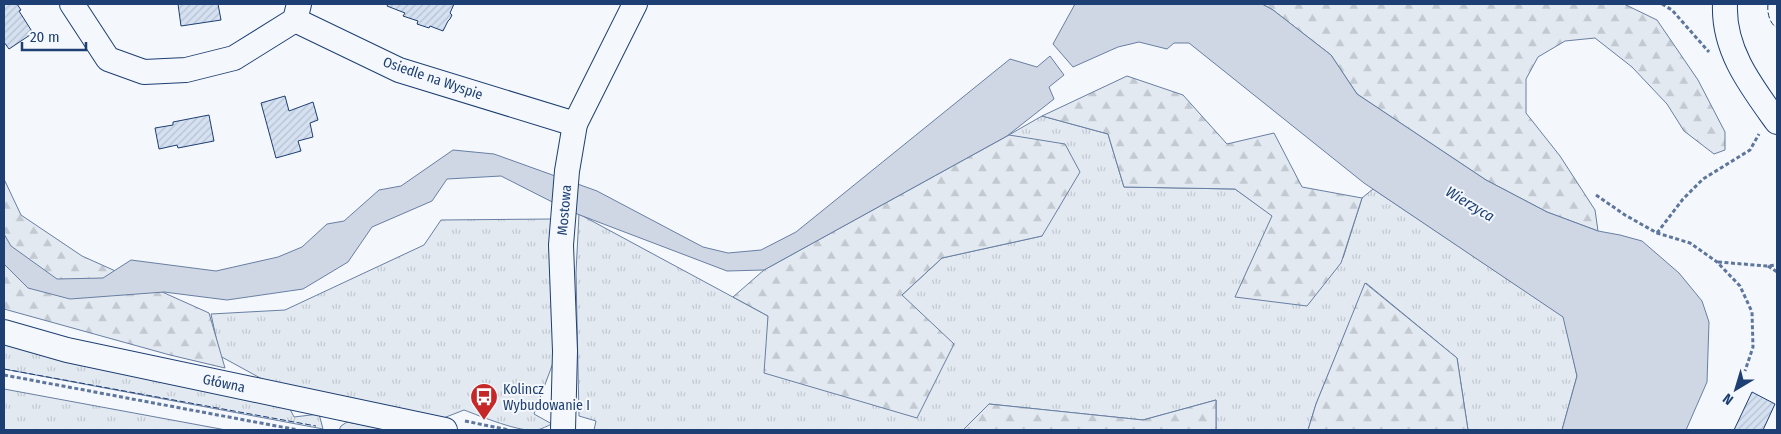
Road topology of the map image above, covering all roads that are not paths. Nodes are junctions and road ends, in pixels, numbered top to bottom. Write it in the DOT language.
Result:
graph roads {
  1 [pos="72,4"];
  2 [pos="635,4"];
  3 [pos="1725,4"];
  4 [pos="297,12"];
  5 [pos="1773,116"];
  6 [pos="575,124"];
  7 [pos="4,332"];
  8 [pos="453,425"];
  9 [pos="563,430"];
  1 -- 4 [label="street, Osiedle na Wyspie"];
  2 -- 6 [label="street, Mostowa"];
  3 -- 5 [label="street"];
  4 -- 6 [label="street, Osiedle na Wyspie"];
  6 -- 9 [label="street, Mostowa"];
  7 -- 8 [label="street, Główna"];
}
